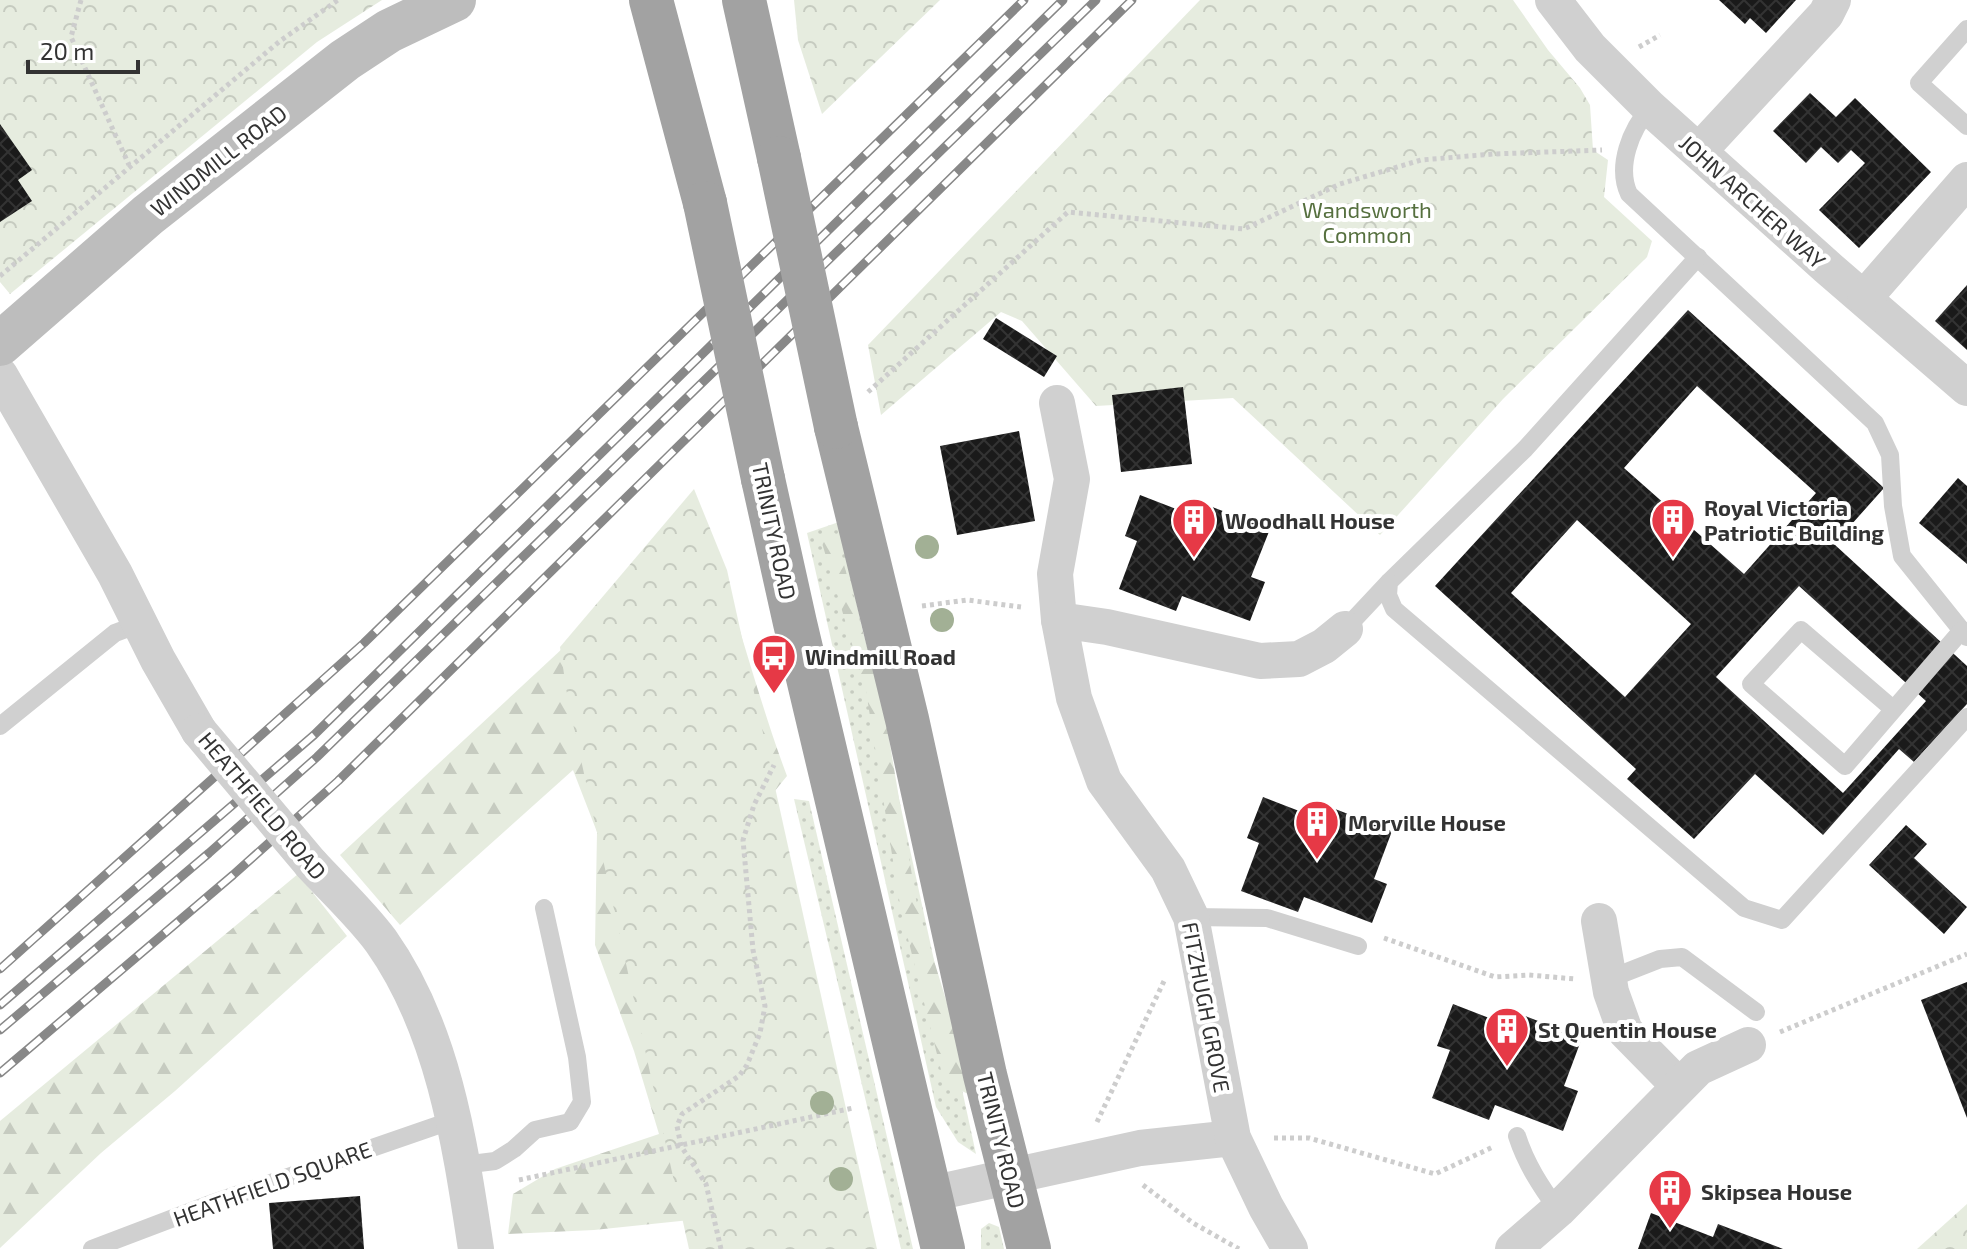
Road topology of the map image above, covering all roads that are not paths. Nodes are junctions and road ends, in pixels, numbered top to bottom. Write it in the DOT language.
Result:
graph roads {
  1 [pos="454,0"];
  2 [pos="651,0"];
  3 [pos="744,0"];
  4 [pos="1553,0"];
  5 [pos="1833,0"];
  6 [pos="1967,29"];
  7 [pos="1650,108"];
  8 [pos="1967,126"];
  9 [pos="1699,151"];
  10 [pos="1967,180"];
  11 [pos="1698,257"];
  12 [pos="1865,297"];
  13 [pos="0,344"];
  14 [pos="0,375"];
  15 [pos="1967,388"];
  16 [pos="1057,403"];
  17 [pos="1389,582"];
  18 [pos="1058,617"];
  19 [pos="139,624"];
  20 [pos="1345,629"];
  21 [pos="1964,633"];
  22 [pos="1893,709"];
  23 [pos="1967,717"];
  24 [pos="0,726"];
  25 [pos="544,908"];
  26 [pos="1599,921"];
  27 [pos="1194,934"];
  28 [pos="1358,946"];
  29 [pos="1608,977"];
  30 [pos="1752,1028"];
  31 [pos="1679,1086"];
  32 [pos="453,1120"];
  33 [pos="1517,1136"];
  34 [pos="1233,1138"];
  35 [pos="1011,1175"];
  36 [pos="465,1178"];
  37 [pos="930,1194"];
  38 [pos="1558,1210"];
  39 [pos="1526,1245"];
  40 [pos="92,1249"];
  41 [pos="476,1249"];
  42 [pos="943,1249"];
  43 [pos="1029,1249"];
  44 [pos="1290,1249"];
  1 -- 13 [label="main road, WINDMILL ROAD"];
  2 -- 37 [label="highway, TRINITY ROAD, bridge"];
  3 -- 35 [label="highway, TRINITY ROAD, bridge"];
  4 -- 7 [label="street, JOHN ARCHER WAY"];
  5 -- 9 [label="street"];
  6 -- 8 [label="lane"];
  7 -- 9 [label="street, JOHN ARCHER WAY"];
  7 -- 11 [label="lane"];
  9 -- 12 [label="street, JOHN ARCHER WAY"];
  10 -- 12 [label="street"];
  11 -- 17 [label="lane"];
  11 -- 21 [label="lane"];
  12 -- 15 [label="street, JOHN ARCHER WAY"];
  14 -- 19 [label="street, HEATHFIELD ROAD"];
  16 -- 18 [label="street, FITZHUGH GROVE"];
  17 -- 20 [label="lane"];
  17 -- 23 [label="lane"];
  18 -- 20 [label="street"];
  18 -- 27 [label="street, FITZHUGH GROVE"];
  19 -- 24 [label="lane"];
  19 -- 32 [label="street, HEATHFIELD ROAD, bridge"];
  21 -- 22 [label="lane"];
  22 -- 22 [label="lane"];
  25 -- 36 [label="lane"];
  26 -- 29 [label="street"];
  27 -- 28 [label="lane"];
  27 -- 34 [label="street, FITZHUGH GROVE"];
  29 -- 30 [label="lane"];
  29 -- 31 [label="street"];
  30 -- 31 [label="street"];
  31 -- 38 [label="street"];
  32 -- 36 [label="street, HEATHFIELD ROAD"];
  32 -- 40 [label="lane, HEATHFIELD SQUARE"];
  33 -- 38 [label="lane"];
  34 -- 35 [label="street"];
  34 -- 44 [label="street, FITZHUGH GROVE"];
  35 -- 37 [label="street"];
  35 -- 43 [label="highway, TRINITY ROAD"];
  36 -- 41 [label="street, HEATHFIELD ROAD"];
  37 -- 42 [label="highway, TRINITY ROAD"];
  38 -- 39 [label="street"];
}
